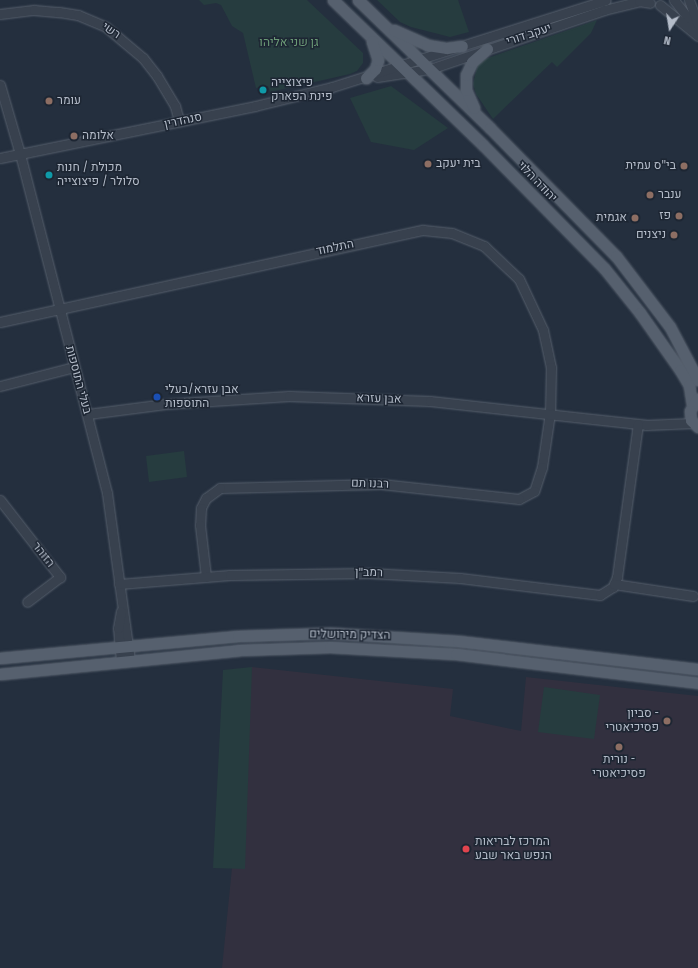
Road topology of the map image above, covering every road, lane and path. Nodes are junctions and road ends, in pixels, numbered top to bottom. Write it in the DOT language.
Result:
graph roads {
  1 [pos="333,0"];
  2 [pos="358,0"];
  3 [pos="606,0"];
  4 [pos="669,0"];
  5 [pos="674,0"];
  6 [pos="688,0"];
  7 [pos="648,2"];
  8 [pos="660,5"];
  9 [pos="0,14"];
  10 [pos="382,23"];
  11 [pos="698,25"];
  12 [pos="698,30"];
  13 [pos="369,35"];
  14 [pos="698,36"];
  15 [pos="462,46"];
  16 [pos="487,49"];
  17 [pos="420,60"];
  18 [pos="401,65"];
  19 [pos="430,70"];
  20 [pos="410,74"];
  21 [pos="366,78"];
  22 [pos="0,85"];
  23 [pos="481,119"];
  24 [pos="180,121"];
  25 [pos="20,154"];
  26 [pos="0,158"];
  27 [pos="59,307"];
  28 [pos="0,322"];
  29 [pos="686,354"];
  30 [pos="698,366"];
  31 [pos="74,367"];
  32 [pos="698,380"];
  33 [pos="0,386"];
  34 [pos="694,404"];
  35 [pos="550,413"];
  36 [pos="88,414"];
  37 [pos="638,424"];
  38 [pos="669,425"];
  39 [pos="696,425"];
  40 [pos="0,500"];
  41 [pos="206,577"];
  42 [pos="119,584"];
  43 [pos="614,584"];
  44 [pos="692,596"];
  45 [pos="27,602"];
  46 [pos="124,646"];
  47 [pos="0,658"];
  48 [pos="126,661"];
  49 [pos="698,669"];
  50 [pos="0,674"];
  51 [pos="698,683"];
  1 -- 13 [label="main road, יהודה הלוי"];
  2 -- 10 [label="main road, יהודה הלוי"];
  3 -- 15 [label="street, יעקב דורי"];
  4 -- 8 [label="street"];
  5 -- 12 [label="street"];
  6 -- 11 [label="street"];
  7 -- 8 [label="street, יעקב דורי"];
  7 -- 16 [label="street, יעקב דורי"];
  8 -- 14 [label="street"];
  9 -- 24 [label="street, רשי"];
  10 -- 15 [label="main road"];
  10 -- 17 [label="main road, יהודה הלוי"];
  13 -- 18 [label="main road, יהודה הלוי"];
  13 -- 21 [label="main road"];
  15 -- 17 [label="street, יעקב דורי"];
  16 -- 19 [label="street, יעקב דורי"];
  16 -- 23 [label="main road"];
  17 -- 18 [label="street, יעקב דורי"];
  17 -- 19 [label="main road, יהודה הלוי"];
  18 -- 20 [label="main road, יהודה הלוי"];
  18 -- 21 [label="street, סנהדרין"];
  19 -- 20 [label="street, יעקב דורי"];
  19 -- 23 [label="main road, יהודה הלוי"];
  20 -- 21 [label="street, סנהדרין"];
  20 -- 34 [label="main road, יהודה הלוי"];
  21 -- 24 [label="street, סנהדרין"];
  22 -- 25 [label="street"];
  23 -- 29 [label="main road, יהודה הלוי"];
  24 -- 25 [label="street, סנהדרין"];
  25 -- 26 [label="street, סנהדרין"];
  25 -- 27 [label="street, בעלי התוספות"];
  27 -- 28 [label="street, התלמוד"];
  27 -- 31 [label="street, בעלי התוספות"];
  27 -- 35 [label="street, התלמוד"];
  29 -- 30 [label="main road"];
  29 -- 32 [label="main road, יהודה הלוי"];
  31 -- 33 [label="street"];
  31 -- 36 [label="street, בעלי התוספות"];
  34 -- 38 [label="street"];
  34 -- 39 [label="main road, יהודה הלוי"];
  35 -- 36 [label="street, אבן עזרא"];
  35 -- 37 [label="street, אבן עזרא"];
  35 -- 41 [label="street, רבנו תם"];
  36 -- 42 [label="street, בעלי התוספות"];
  37 -- 38 [label="street, אבן עזרא"];
  37 -- 43 [label="street"];
  38 -- 39 [label="street, אבן עזרא"];
  40 -- 45 [label="street, הזוהר"];
  41 -- 42 [label="street, רמב\"ן"];
  41 -- 43 [label="street, רמב\"ן"];
  42 -- 46 [label="street, בעלי התוספות"];
  43 -- 44 [label="street"];
  46 -- 47 [label="main road, הצדיק מירושלים"];
  46 -- 48 [label="street, בעלי התוספות"];
  46 -- 49 [label="main road, הצדיק מירושלים"];
  48 -- 50 [label="main road, הצדיק מירושלים"];
  48 -- 51 [label="main road, הצדיק מירושלים"];
}
